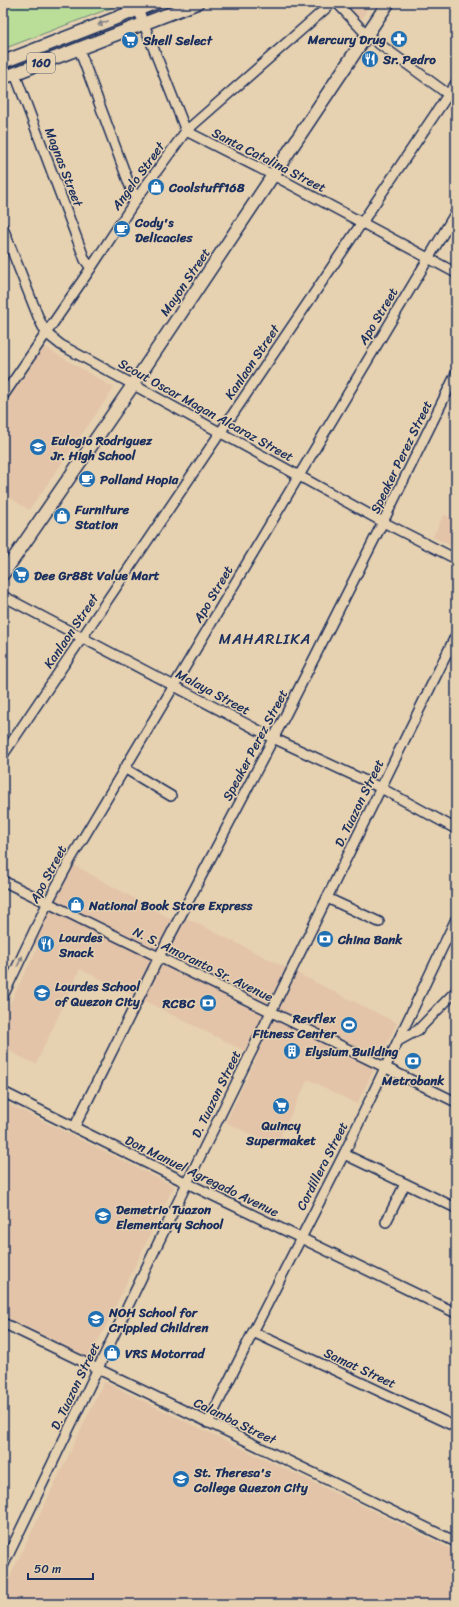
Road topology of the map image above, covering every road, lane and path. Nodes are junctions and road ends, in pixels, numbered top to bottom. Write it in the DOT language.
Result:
graph roads {
  1 [pos="154,3"];
  2 [pos="197,3"];
  3 [pos="332,3"];
  4 [pos="337,3"];
  5 [pos="388,3"];
  6 [pos="138,10"];
  7 [pos="143,23"];
  8 [pos="367,35"];
  9 [pos="79,48"];
  10 [pos="3,62"];
  11 [pos="15,74"];
  12 [pos="3,78"];
  13 [pos="456,83"];
  14 [pos="453,96"];
  15 [pos="186,132"];
  16 [pos="273,175"];
  17 [pos="137,198"];
  18 [pos="456,212"];
  19 [pos="362,223"];
  20 [pos="3,228"];
  21 [pos="428,258"];
  22 [pos="91,268"];
  23 [pos="456,273"];
  24 [pos="46,333"];
  25 [pos="456,374"];
  26 [pos="133,385"];
  27 [pos="3,396"];
  28 [pos="220,433"];
  29 [pos="298,476"];
  30 [pos="383,522"];
  31 [pos="456,559"];
  32 [pos="3,574"];
  33 [pos="3,596"];
  34 [pos="456,635"];
  35 [pos="83,638"];
  36 [pos="174,686"];
  37 [pos="273,738"];
  38 [pos="3,755"];
  39 [pos="124,768"];
  40 [pos="380,788"];
  41 [pos="171,796"];
  42 [pos="456,829"];
  43 [pos="3,881"];
  44 [pos="327,898"];
  45 [pos="48,902"];
  46 [pos="456,919"];
  47 [pos="379,922"];
  48 [pos="159,957"];
  49 [pos="456,991"];
  50 [pos="3,996"];
  51 [pos="271,1011"];
  52 [pos="398,1041"];
  53 [pos="384,1067"];
  54 [pos="3,1092"];
  55 [pos="454,1098"];
  56 [pos="74,1128"];
  57 [pos="344,1154"];
  58 [pos="187,1183"];
  59 [pos="404,1184"];
  60 [pos="456,1208"];
  61 [pos="386,1222"];
  62 [pos="301,1237"];
  63 [pos="456,1313"];
  64 [pos="3,1323"];
  65 [pos="253,1332"];
  66 [pos="97,1369"];
  67 [pos="208,1423"];
  68 [pos="456,1428"];
  69 [pos="456,1542"];
  70 [pos="3,1564"];
  1 -- 6 [label="main road, 160"];
  2 -- 7 [label="main road, 160"];
  3 -- 15 [label="street, Angelo Street"];
  4 -- 8 [label="street"];
  5 -- 8 [label="main road, Mayon Street"];
  6 -- 7 [label="street"];
  6 -- 10 [label="main road, 160, one-way"];
  7 -- 9 [label="main road, 160"];
  7 -- 15 [label="street"];
  8 -- 14 [label="street"];
  8 -- 16 [label="main road, Mayon Street"];
  9 -- 11 [label="main road, 160"];
  9 -- 17 [label="street"];
  11 -- 12 [label="main road, 160"];
  11 -- 22 [label="street, Magnas Street"];
  13 -- 14 [label="street, Kanlaon Street"];
  14 -- 19 [label="street, Kanlaon Street"];
  15 -- 16 [label="street, Santa Catalina Street"];
  15 -- 17 [label="street, Angelo Street"];
  16 -- 19 [label="street, Santa Catalina Street"];
  16 -- 26 [label="main road, Mayon Street"];
  17 -- 22 [label="street, Angelo Street"];
  18 -- 21 [label="street, Apo Street"];
  19 -- 21 [label="street, Santa Catalina Street"];
  19 -- 28 [label="street, Kanlaon Street"];
  20 -- 24 [label="street, Scout Oscar Magan Alcaraz Street"];
  21 -- 23 [label="street, Santa Catalina Street"];
  21 -- 29 [label="street, Apo Street"];
  22 -- 24 [label="street, Angelo Street"];
  24 -- 26 [label="street, Scout Oscar Magan Alcaraz Street"];
  24 -- 27 [label="street, Angelo Street"];
  25 -- 30 [label="street, Speaker Perez Street"];
  26 -- 28 [label="street, Scout Oscar Magan Alcaraz Street"];
  26 -- 32 [label="main road, Mayon Street"];
  28 -- 29 [label="street, Scout Oscar Magan Alcaraz Street"];
  28 -- 35 [label="street, Kanlaon Street"];
  29 -- 30 [label="street, Scout Oscar Magan Alcaraz Street"];
  29 -- 36 [label="street, Apo Street"];
  30 -- 31 [label="street, Scout Oscar Magan Alcaraz Street"];
  30 -- 37 [label="street, Speaker Perez Street"];
  33 -- 35 [label="street, Malaya Street"];
  34 -- 40 [label="street, D. Tuazon Street"];
  35 -- 36 [label="street, Malaya Street"];
  35 -- 38 [label="street, Kanlaon Street"];
  36 -- 37 [label="street, Malaya Street"];
  36 -- 39 [label="street, Apo Street"];
  37 -- 40 [label="street, Malaya Street"];
  37 -- 48 [label="street, Speaker Perez Street"];
  39 -- 41 [label="street"];
  39 -- 45 [label="street, Apo Street"];
  40 -- 42 [label="street, Malaya Street"];
  40 -- 44 [label="street, D. Tuazon Street"];
  43 -- 45 [label="street, N. S. Amoranto Sr. Avenue"];
  44 -- 47 [label="street"];
  44 -- 51 [label="street, D. Tuazon Street"];
  45 -- 48 [label="street, N. S. Amoranto Sr. Avenue"];
  50 -- 45 [label="street, Apo Street, one-way"];
  46 -- 52 [label="street, Cordillera Street"];
  48 -- 51 [label="street, N. S. Amoranto Sr. Avenue"];
  48 -- 56 [label="street, Speaker Perez Street"];
  49 -- 52 [label="street"];
  51 -- 53 [label="street, N. S. Amoranto Sr. Avenue"];
  51 -- 58 [label="street, D. Tuazon Street"];
  52 -- 53 [label="street, Cordillera Street"];
  53 -- 55 [label="street, N. S. Amoranto Sr. Avenue"];
  53 -- 57 [label="street, Cordillera Street"];
  54 -- 56 [label="street, Don Manuel Agregado Avenue"];
  56 -- 58 [label="street, Don Manuel Agregado Avenue"];
  57 -- 59 [label="street"];
  57 -- 62 [label="street, Cordillera Street"];
  58 -- 62 [label="street, Don Manuel Agregado Avenue"];
  58 -- 66 [label="street, D. Tuazon Street"];
  59 -- 60 [label="street"];
  59 -- 61 [label="street"];
  62 -- 63 [label="street, Don Manuel Agregado Avenue"];
  62 -- 65 [label="street, Cordillera Street"];
  64 -- 66 [label="street, Calamba Street"];
  65 -- 67 [label="street, Cordillera Street"];
  65 -- 68 [label="street, Samat Street"];
  66 -- 67 [label="street, Calamba Street"];
  66 -- 70 [label="street, D. Tuazon Street"];
  67 -- 69 [label="street, Calamba Street"];
}
